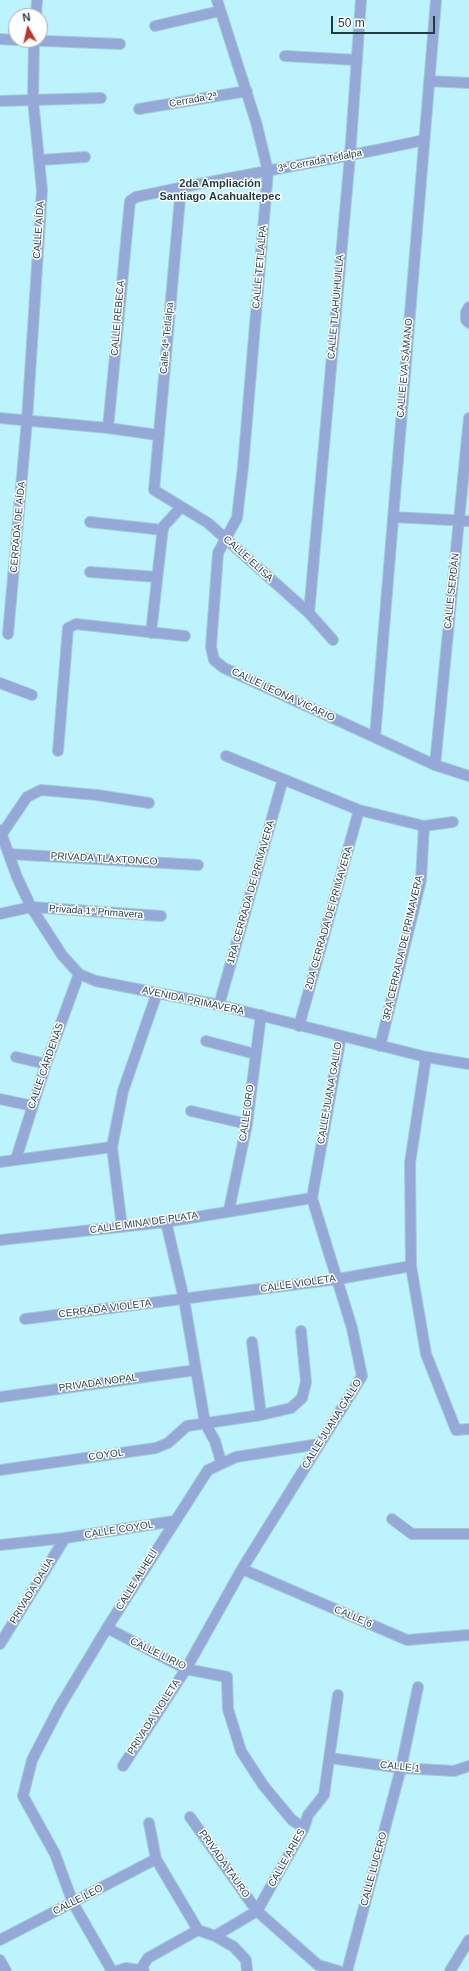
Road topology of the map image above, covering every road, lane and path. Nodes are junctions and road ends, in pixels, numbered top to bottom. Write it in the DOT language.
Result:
graph roads {
  1 [pos="217,0"];
  2 [pos="361,0"];
  3 [pos="436,0"];
  4 [pos="220,11"];
  5 [pos="155,26"];
  6 [pos="48,41"];
  7 [pos="120,44"];
  8 [pos="34,48"];
  9 [pos="286,56"];
  10 [pos="357,60"];
  11 [pos="429,81"];
  12 [pos="469,83"];
  13 [pos="247,91"];
  14 [pos="101,98"];
  15 [pos="33,100"];
  16 [pos="0,102"];
  17 [pos="139,109"];
  18 [pos="424,140"];
  19 [pos="350,156"];
  20 [pos="85,157"];
  21 [pos="40,160"];
  22 [pos="268,171"];
  23 [pos="181,187"];
  24 [pos="128,208"];
  25 [pos="469,307"];
  26 [pos="469,323"];
  27 [pos="0,418"];
  28 [pos="469,418"];
  29 [pos="27,420"];
  30 [pos="108,428"];
  31 [pos="158,435"];
  32 [pos="154,490"];
  33 [pos="181,507"];
  34 [pos="393,517"];
  35 [pos="464,521"];
  36 [pos="90,522"];
  37 [pos="163,530"];
  38 [pos="225,537"];
  39 [pos="90,572"];
  40 [pos="158,577"];
  41 [pos="309,613"];
  42 [pos="151,633"];
  43 [pos="8,634"];
  44 [pos="185,636"];
  45 [pos="333,640"];
  46 [pos="0,683"];
  47 [pos="32,695"];
  48 [pos="375,737"];
  49 [pos="58,750"];
  50 [pos="226,756"];
  51 [pos="435,765"];
  52 [pos="469,776"];
  53 [pos="283,779"];
  54 [pos="149,803"];
  55 [pos="359,810"];
  56 [pos="453,822"];
  57 [pos="424,826"];
  58 [pos="1,832"];
  59 [pos="9,854"];
  60 [pos="198,865"];
  61 [pos="31,907"];
  62 [pos="0,914"];
  63 [pos="161,916"];
  64 [pos="78,974"];
  65 [pos="157,993"];
  66 [pos="219,1005"];
  67 [pos="261,1015"];
  68 [pos="299,1026"];
  69 [pos="340,1036"];
  70 [pos="206,1041"];
  71 [pos="380,1046"];
  72 [pos="255,1054"];
  73 [pos="16,1057"];
  74 [pos="426,1057"];
  75 [pos="46,1064"];
  76 [pos="469,1064"];
  77 [pos="0,1100"];
  78 [pos="33,1106"];
  79 [pos="191,1110"];
  80 [pos="247,1124"];
  81 [pos="112,1147"];
  82 [pos="16,1160"];
  83 [pos="0,1162"];
  84 [pos="312,1198"];
  85 [pos="228,1210"];
  86 [pos="166,1222"];
  87 [pos="122,1227"];
  88 [pos="0,1240"];
  89 [pos="410,1266"];
  90 [pos="338,1278"];
  91 [pos="184,1299"];
  92 [pos="25,1319"];
  93 [pos="301,1331"];
  94 [pos="252,1342"];
  95 [pos="196,1370"];
  96 [pos="0,1397"];
  97 [pos="261,1416"];
  98 [pos="205,1423"];
  99 [pos="469,1429"];
  100 [pos="319,1444"];
  101 [pos="221,1462"];
  102 [pos="0,1470"];
  103 [pos="392,1519"];
  104 [pos="174,1521"];
  105 [pos="469,1534"];
  106 [pos="65,1538"];
  107 [pos="0,1545"];
  108 [pos="242,1569"];
  109 [pos="107,1628"];
  110 [pos="469,1635"];
  111 [pos="0,1644"];
  112 [pos="186,1669"];
  113 [pos="418,1687"];
  114 [pos="338,1695"];
  115 [pos="330,1758"];
  116 [pos="123,1766"];
  117 [pos="469,1766"];
  118 [pos="401,1768"];
  119 [pos="190,1817"];
  120 [pos="148,1822"];
  121 [pos="304,1828"];
  122 [pos="156,1859"];
  123 [pos="73,1903"];
  124 [pos="257,1911"];
  125 [pos="198,1930"];
  126 [pos="215,1936"];
  127 [pos="0,1940"];
  128 [pos="469,1940"];
  129 [pos="0,1960"];
  130 [pos="319,1968"];
  131 [pos="142,1970"];
  132 [pos="6,1971"];
  133 [pos="112,1971"];
  134 [pos="117,1971"];
  135 [pos="247,1971"];
  136 [pos="339,1971"];
  137 [pos="347,1971"];
  138 [pos="450,1971"];
  1 -- 4 [label="street, CALLE TETLALPA"];
  2 -- 10 [label="street, CALLE TLAHUIHUILLA"];
  3 -- 11 [label="street, CALLE EVA SÁMANO"];
  4 -- 5 [label="street"];
  4 -- 13 [label="street, CALLE TETLALPA"];
  6 -- 7 [label="street"];
  8 -- 15 [label="street, CALLE AÍDA"];
  9 -- 10 [label="street"];
  10 -- 19 [label="street, CALLE TLAHUIHUILLA"];
  11 -- 12 [label="street"];
  11 -- 18 [label="street, CALLE EVA SÁMANO"];
  13 -- 17 [label="street, Cerrada 2ª"];
  13 -- 22 [label="street, CALLE TETLALPA"];
  14 -- 15 [label="street"];
  15 -- 16 [label="street"];
  15 -- 21 [label="street, CALLE AÍDA"];
  18 -- 19 [label="street, 3ª Cerrada Tetlalpa"];
  18 -- 34 [label="street, CALLE EVA SÁMANO"];
  19 -- 22 [label="street, 3ª Cerrada Tetlalpa"];
  19 -- 41 [label="street, CALLE TLAHUIHUILLA"];
  20 -- 21 [label="street"];
  21 -- 29 [label="street, CALLE AÍDA"];
  22 -- 23 [label="street, 3ª Cerrada Tetlalpa"];
  22 -- 38 [label="street, CALLE TETLALPA"];
  23 -- 24 [label="street, 3ª Cerrada Tetlalpa"];
  23 -- 31 [label="street, Calle 4ª Tetlalpa"];
  24 -- 30 [label="street, CALLE REBECA"];
  25 -- 26 [label="street"];
  27 -- 29 [label="street"];
  28 -- 35 [label="street, CALLE SERDÁN"];
  29 -- 30 [label="street"];
  29 -- 43 [label="street, CERRADA DE AÍDA"];
  30 -- 31 [label="street"];
  31 -- 32 [label="street, Calle 4ª Tetlalpa"];
  32 -- 33 [label="street, CALLE ELISA"];
  33 -- 37 [label="street"];
  33 -- 38 [label="street, CALLE ELISA"];
  34 -- 35 [label="street"];
  34 -- 48 [label="street, CALLE EVA SÁMANO"];
  35 -- 51 [label="street, CALLE SERDÁN"];
  36 -- 37 [label="street"];
  37 -- 40 [label="street"];
  38 -- 41 [label="street, CALLE ELISA"];
  38 -- 48 [label="street, CALLE LEONA VICARIO"];
  39 -- 40 [label="street"];
  40 -- 42 [label="street"];
  41 -- 45 [label="street, CALLE ELISA"];
  42 -- 44 [label="street"];
  42 -- 49 [label="street"];
  46 -- 47 [label="street"];
  48 -- 51 [label="street, CALLE LEONA VICARIO"];
  50 -- 53 [label="street"];
  51 -- 52 [label="street, CALLE LEONA VICARIO"];
  53 -- 55 [label="street"];
  53 -- 66 [label="street, 1RA CERRADA DE PRIMAVERA"];
  54 -- 58 [label="street"];
  55 -- 57 [label="street"];
  55 -- 68 [label="street, 2DA CERRADA DE PRIMAVERA"];
  56 -- 57 [label="street"];
  57 -- 71 [label="street, 3RA CERRADA DE PRIMAVERA"];
  58 -- 59 [label="street, AVENIDA PRIMAVERA"];
  59 -- 60 [label="street, PRIVADA TLAXTONCO"];
  59 -- 61 [label="street, AVENIDA PRIMAVERA"];
  61 -- 62 [label="street, Privada 1ª Primavera"];
  61 -- 63 [label="street, Privada 1ª Primavera"];
  61 -- 64 [label="street, AVENIDA PRIMAVERA"];
  64 -- 65 [label="street, AVENIDA PRIMAVERA"];
  64 -- 75 [label="street, CALLE CÁRDENAS"];
  65 -- 66 [label="street, AVENIDA PRIMAVERA"];
  65 -- 81 [label="street"];
  66 -- 67 [label="street, AVENIDA PRIMAVERA"];
  67 -- 68 [label="street, AVENIDA PRIMAVERA"];
  67 -- 72 [label="street, CALLE ORO"];
  68 -- 69 [label="street, AVENIDA PRIMAVERA"];
  69 -- 71 [label="street, AVENIDA PRIMAVERA"];
  69 -- 84 [label="street, CALLE JUANA GALLO"];
  70 -- 72 [label="street"];
  71 -- 74 [label="street, AVENIDA PRIMAVERA"];
  72 -- 80 [label="street, CALLE ORO"];
  73 -- 75 [label="street"];
  74 -- 76 [label="street, AVENIDA PRIMAVERA"];
  74 -- 89 [label="street"];
  75 -- 78 [label="street, CALLE CÁRDENAS"];
  77 -- 78 [label="street"];
  78 -- 82 [label="street, CALLE CÁRDENAS"];
  79 -- 80 [label="street"];
  80 -- 85 [label="street, CALLE ORO"];
  81 -- 82 [label="street"];
  81 -- 87 [label="street"];
  82 -- 83 [label="street"];
  84 -- 85 [label="street, CALLE MINA DE PLATA"];
  84 -- 90 [label="street, CALLE JUANA GALLO"];
  85 -- 86 [label="street, CALLE MINA DE PLATA"];
  86 -- 87 [label="street, CALLE MINA DE PLATA"];
  86 -- 91 [label="street"];
  87 -- 88 [label="street, CALLE MINA DE PLATA"];
  89 -- 90 [label="street, CALLE VIOLETA"];
  89 -- 99 [label="street"];
  90 -- 91 [label="street, CALLE VIOLETA"];
  90 -- 100 [label="street, CALLE JUANA GALLO"];
  91 -- 92 [label="street, CERRADA VIOLETA"];
  91 -- 95 [label="street"];
  93 -- 97 [label="street"];
  94 -- 97 [label="street"];
  95 -- 96 [label="street, PRIVADA NOPAL"];
  95 -- 98 [label="street"];
  97 -- 98 [label="street"];
  98 -- 101 [label="street"];
  98 -- 102 [label="street, COYOL"];
  100 -- 101 [label="street, CALLE ALHELÍ"];
  100 -- 108 [label="street, CALLE JUANA GALLO"];
  101 -- 104 [label="street, CALLE ALHELÍ"];
  103 -- 105 [label="street"];
  104 -- 106 [label="street, CALLE COYOL"];
  104 -- 109 [label="street, CALLE ALHELÍ"];
  106 -- 107 [label="street, CALLE COYOL"];
  106 -- 111 [label="street, PRIVADA DALIA"];
  108 -- 110 [label="street, CALLE 6"];
  108 -- 112 [label="street, CALLE JUANA GALLO"];
  109 -- 112 [label="street, CALLE LIRIO"];
  109 -- 123 [label="street, CALLE ALHELÍ"];
  112 -- 116 [label="street, PRIVADA VIOLETA"];
  112 -- 121 [label="street, CALLE LIRIO"];
  113 -- 118 [label="street, CALLE LUCERO"];
  114 -- 115 [label="street, CALLE ARIES"];
  115 -- 118 [label="street, CALLE 1"];
  115 -- 121 [label="street, CALLE ARIES"];
  117 -- 118 [label="street, CALLE 1"];
  118 -- 137 [label="street, CALLE LUCERO"];
  119 -- 124 [label="street, PRIVADA TAURO"];
  120 -- 122 [label="street"];
  121 -- 124 [label="street, CALLE ARIES"];
  122 -- 123 [label="street, CALLE LEO"];
  122 -- 125 [label="street"];
  123 -- 127 [label="street, CALLE LEO"];
  123 -- 133 [label="street"];
  124 -- 126 [label="street, CALLE ARIES"];
  124 -- 130 [label="street, PRIVADA TAURO"];
  125 -- 126 [label="street"];
  125 -- 131 [label="street"];
  126 -- 135 [label="street"];
  128 -- 138 [label="street"];
  129 -- 132 [label="street"];
  130 -- 136 [label="street"];
  131 -- 134 [label="street"];
}
